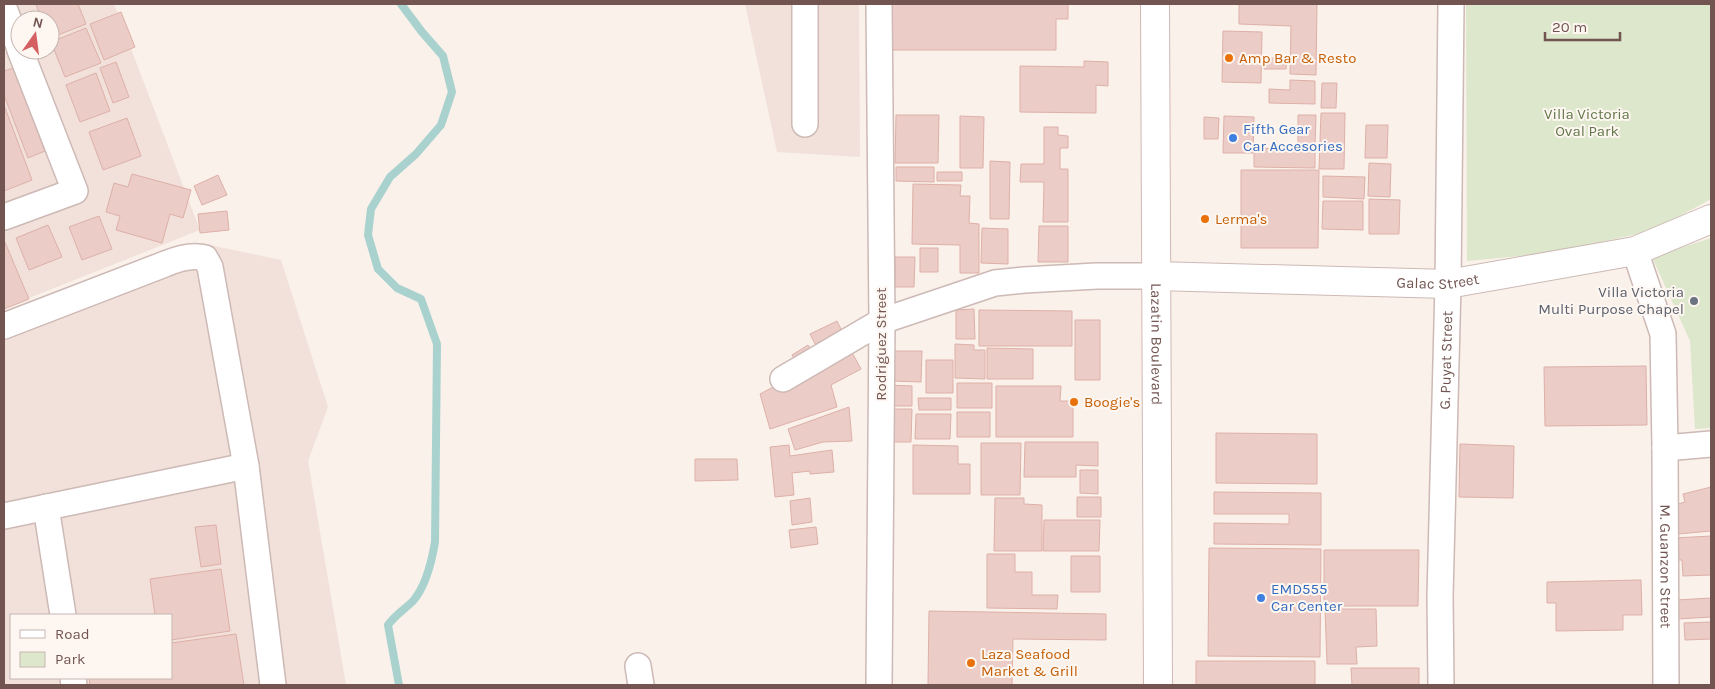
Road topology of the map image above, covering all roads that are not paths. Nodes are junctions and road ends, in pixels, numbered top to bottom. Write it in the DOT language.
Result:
graph roads {
  1 [pos="805,4"];
  2 [pos="879,4"];
  3 [pos="1155,4"];
  4 [pos="1451,4"];
  5 [pos="4,8"];
  6 [pos="10,24"];
  7 [pos="24,60"];
  8 [pos="805,124"];
  9 [pos="4,217"];
  10 [pos="1711,220"];
  11 [pos="1635,251"];
  12 [pos="1156,276"];
  13 [pos="1448,284"];
  14 [pos="882,321"];
  15 [pos="4,326"];
  16 [pos="783,378"];
  17 [pos="1711,444"];
  18 [pos="1665,448"];
  19 [pos="246,466"];
  20 [pos="46,507"];
  21 [pos="4,516"];
  22 [pos="63,614"];
  23 [pos="273,685"];
  24 [pos="879,685"];
  25 [pos="1158,685"];
  26 [pos="1441,685"];
  27 [pos="1666,685"];
  1 -- 8 [label="street"];
  2 -- 14 [label="street, Rodriguez Street"];
  3 -- 12 [label="main road, Lazatin Boulevard"];
  4 -- 13 [label="street, G. Puyat Street"];
  5 -- 6 [label="street"];
  7 -- 9 [label="street"];
  10 -- 11 [label="main road, Galac Street"];
  11 -- 13 [label="main road, Galac Street"];
  11 -- 18 [label="street, M. Guanzon Street"];
  12 -- 13 [label="main road, Galac Street"];
  12 -- 14 [label="street"];
  12 -- 25 [label="main road, Lazatin Boulevard"];
  13 -- 26 [label="street, G. Puyat Street"];
  14 -- 16 [label="street"];
  14 -- 24 [label="street, Rodriguez Street"];
  15 -- 19 [label="street"];
  17 -- 18 [label="street"];
  18 -- 27 [label="street, M. Guanzon Street"];
  19 -- 20 [label="street"];
  19 -- 23 [label="street"];
  20 -- 21 [label="street"];
  20 -- 22 [label="street"];
}
